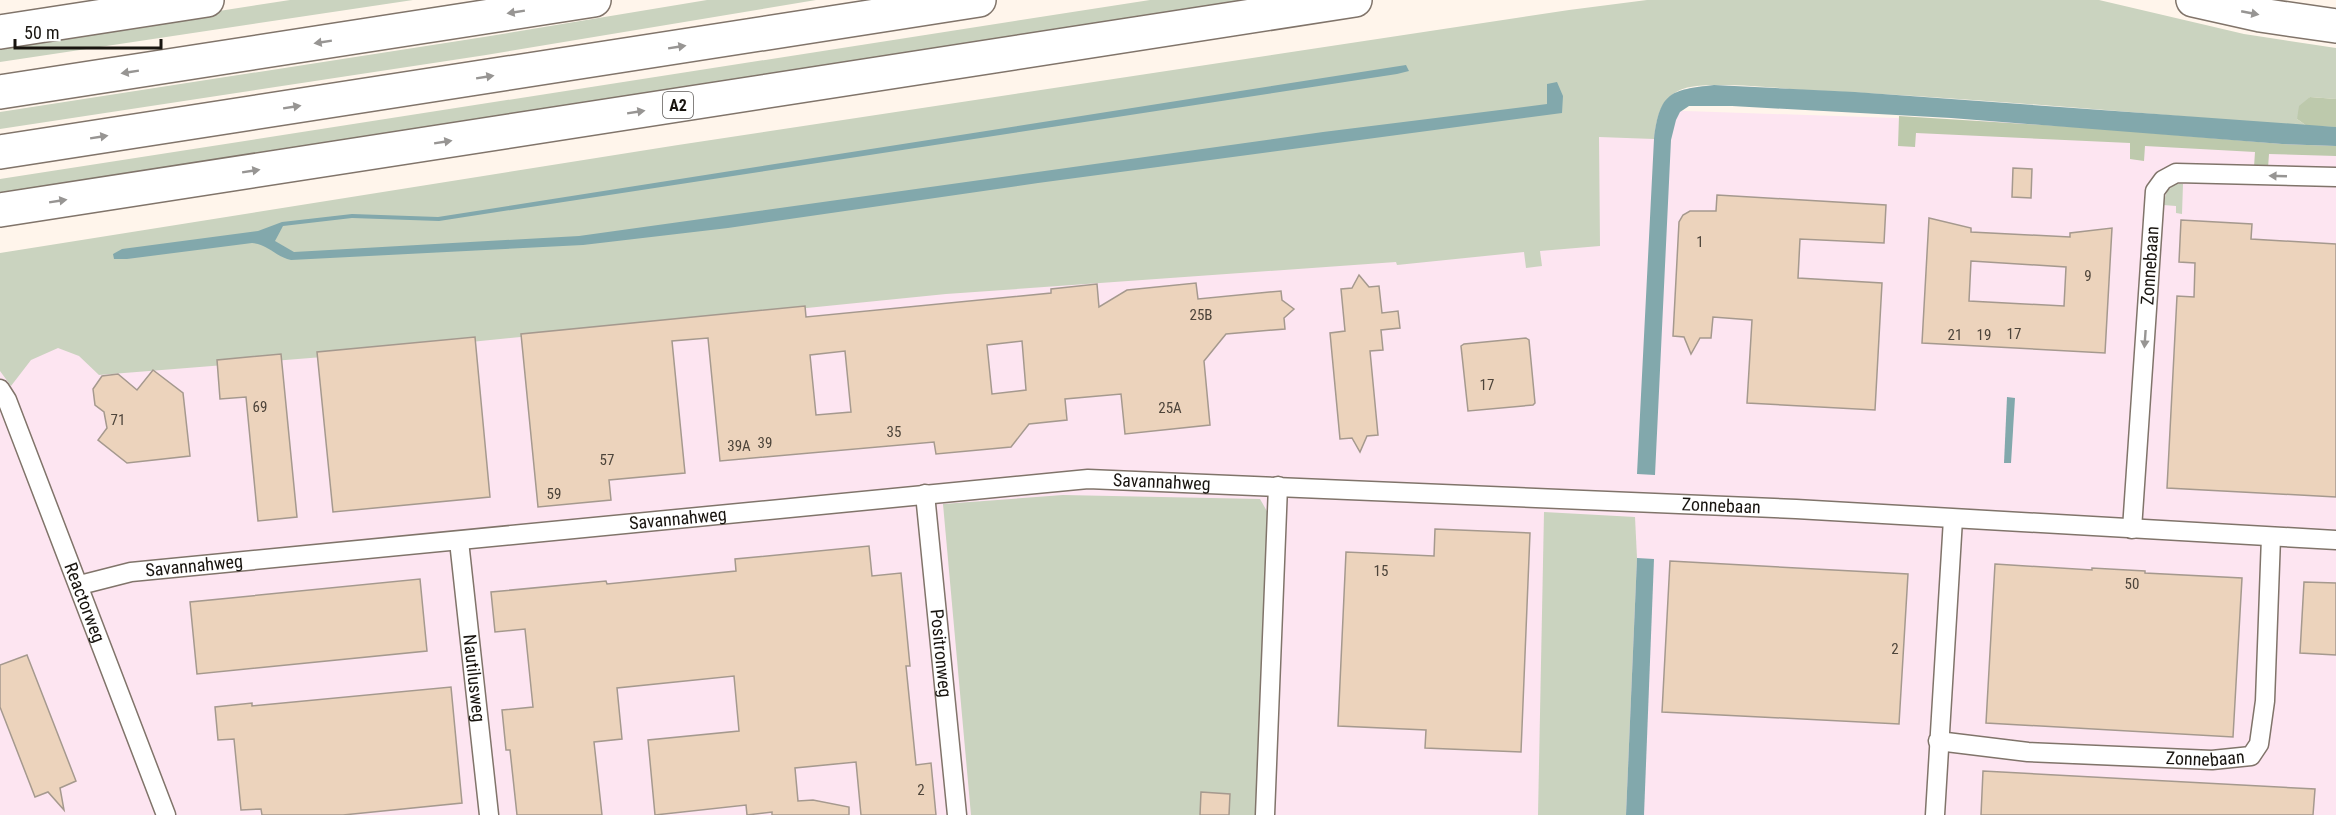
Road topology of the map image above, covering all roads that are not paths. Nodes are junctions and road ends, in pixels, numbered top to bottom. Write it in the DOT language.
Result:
graph roads {
  1 [pos="207,0"];
  2 [pos="594,0"];
  3 [pos="979,0"];
  4 [pos="1355,0"];
  5 [pos="2193,0"];
  6 [pos="2336,26"];
  7 [pos="0,32"];
  8 [pos="0,92"];
  9 [pos="0,152"];
  10 [pos="2336,177"];
  11 [pos="0,210"];
  12 [pos="0,389"];
  13 [pos="1278,486"];
  14 [pos="925,494"];
  15 [pos="1599,499"];
  16 [pos="1953,519"];
  17 [pos="2132,529"];
  18 [pos="2271,537"];
  19 [pos="2336,540"];
  20 [pos="459,541"];
  21 [pos="80,585"];
  22 [pos="1938,741"];
  23 [pos="166,815"];
  24 [pos="489,815"];
  25 [pos="957,815"];
  26 [pos="1265,815"];
  27 [pos="1935,815"];
  1 -- 7 [label="highway"];
  2 -- 8 [label="highway, one-way"];
  9 -- 3 [label="highway, one-way"];
  11 -- 4 [label="highway, A2, one-way"];
  5 -- 6 [label="highway, one-way"];
  10 -- 17 [label="street, Zonnebaan, one-way"];
  12 -- 21 [label="street, Reactorweg"];
  13 -- 14 [label="street, Savannahweg"];
  13 -- 15 [label="street, Savannahweg"];
  13 -- 26 [label="street"];
  14 -- 20 [label="street, Savannahweg"];
  14 -- 25 [label="street, Positronweg"];
  15 -- 16 [label="street, Zonnebaan"];
  16 -- 17 [label="street, Zonnebaan"];
  16 -- 22 [label="street"];
  17 -- 18 [label="street, Zonnebaan"];
  18 -- 19 [label="street, Zonnebaan"];
  18 -- 22 [label="street, Zonnebaan"];
  20 -- 21 [label="street, Savannahweg"];
  20 -- 24 [label="street, Nautilusweg"];
  21 -- 23 [label="street, Reactorweg"];
  22 -- 27 [label="street"];
}
